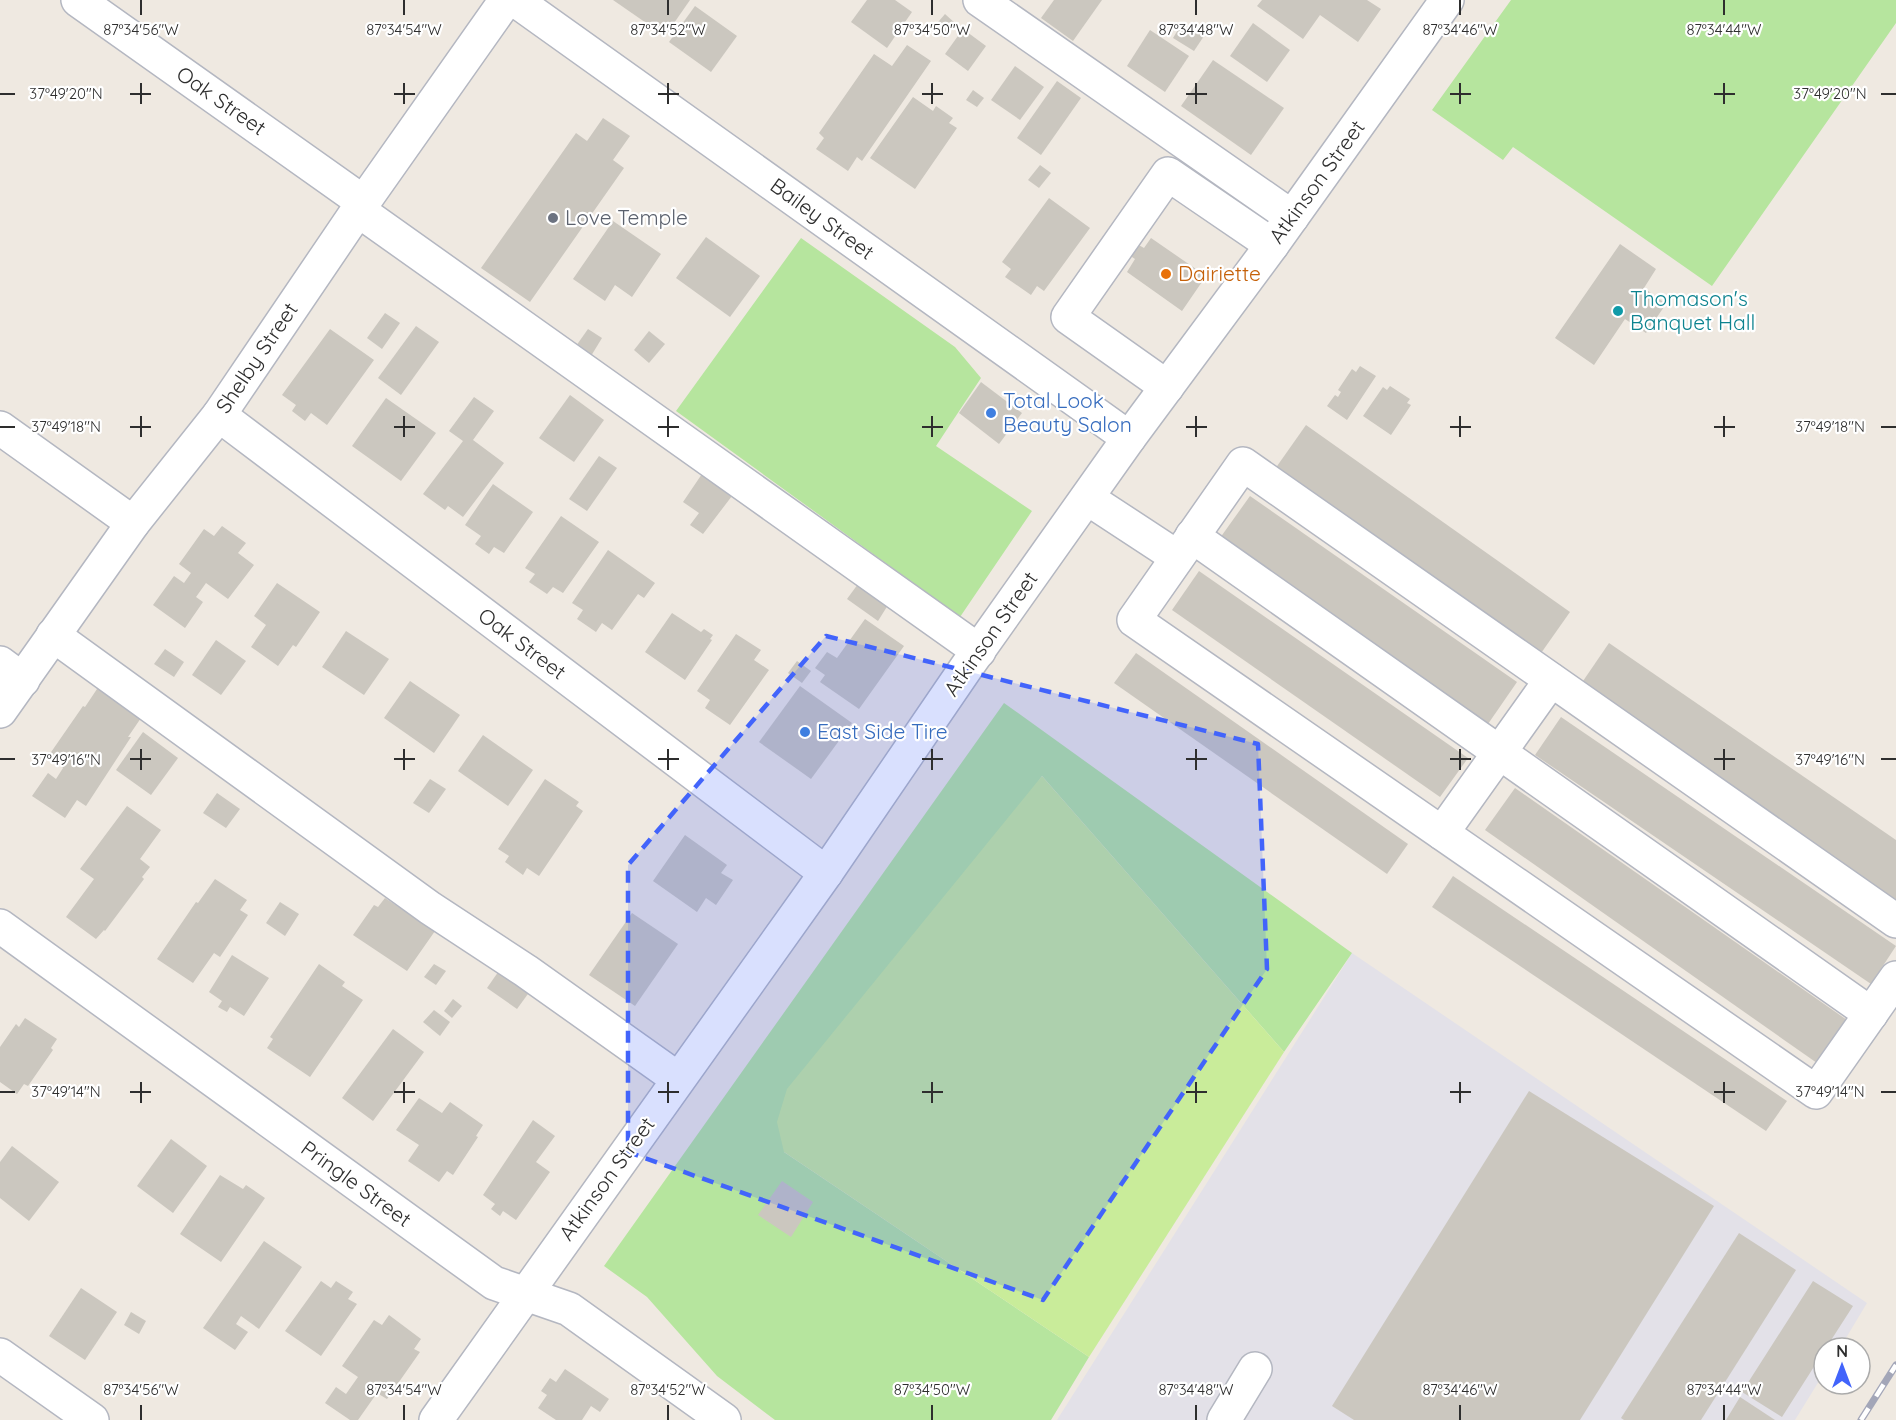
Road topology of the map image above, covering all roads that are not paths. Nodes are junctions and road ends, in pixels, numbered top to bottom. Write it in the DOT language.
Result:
graph roads {
  1 [pos="78,0"];
  2 [pos="506,0"];
  3 [pos="515,0"];
  4 [pos="980,0"];
  5 [pos="1443,2"];
  6 [pos="361,206"];
  7 [pos="1292,217"];
  8 [pos="1272,245"];
  9 [pos="1167,387"];
  10 [pos="219,415"];
  11 [pos="0,428"];
  12 [pos="1129,438"];
  13 [pos="1087,498"];
  14 [pos="133,523"];
  15 [pos="1184,546"];
  16 [pos="53,635"];
  17 [pos="979,651"];
  18 [pos="11,671"];
  19 [pos="1551,680"];
  20 [pos="0,711"];
  21 [pos="1499,752"];
  22 [pos="1442,833"];
  23 [pos="826,873"];
  24 [pos="1896,921"];
  25 [pos="0,926"];
  26 [pos="1896,978"];
  27 [pos="1871,1014"];
  28 [pos="678,1079"];
  29 [pos="525,1295"];
  30 [pos="0,1355"];
  31 [pos="1255,1369"];
  32 [pos="92,1420"];
  33 [pos="436,1420"];
  34 [pos="724,1420"];
  35 [pos="1224,1420"];
  1 -- 6 [label="street, Oak Street"];
  2 -- 6 [label="street, Shelby Street"];
  3 -- 12 [label="street, Bailey Street"];
  4 -- 7 [label="street"];
  5 -- 7 [label="street, Atkinson Street"];
  6 -- 10 [label="street, Shelby Street"];
  6 -- 17 [label="street, Oak Street"];
  7 -- 8 [label="street, Atkinson Street"];
  8 -- 9 [label="street, Atkinson Street"];
  8 -- 9 [label="street"];
  9 -- 12 [label="street, Atkinson Street"];
  10 -- 14 [label="street, Shelby Street"];
  10 -- 23 [label="street, Oak Street"];
  11 -- 14 [label="street"];
  12 -- 13 [label="street, Atkinson Street"];
  13 -- 15 [label="street"];
  13 -- 17 [label="street, Atkinson Street"];
  14 -- 16 [label="street, Shelby Street"];
  15 -- 19 [label="street"];
  15 -- 21 [label="street"];
  15 -- 22 [label="street"];
  16 -- 18 [label="street, Shelby Street"];
  16 -- 28 [label="street"];
  17 -- 23 [label="street, Atkinson Street"];
  18 -- 20 [label="street, Shelby Street"];
  19 -- 21 [label="street"];
  19 -- 24 [label="street"];
  21 -- 22 [label="street"];
  21 -- 27 [label="street"];
  22 -- 27 [label="street"];
  23 -- 28 [label="street, Atkinson Street"];
  25 -- 29 [label="street, Pringle Street"];
  26 -- 27 [label="street"];
  28 -- 29 [label="street, Atkinson Street"];
  29 -- 33 [label="street, Atkinson Street"];
  29 -- 34 [label="street, Pringle Street"];
  30 -- 32 [label="street"];
  31 -- 35 [label="street"];
}
